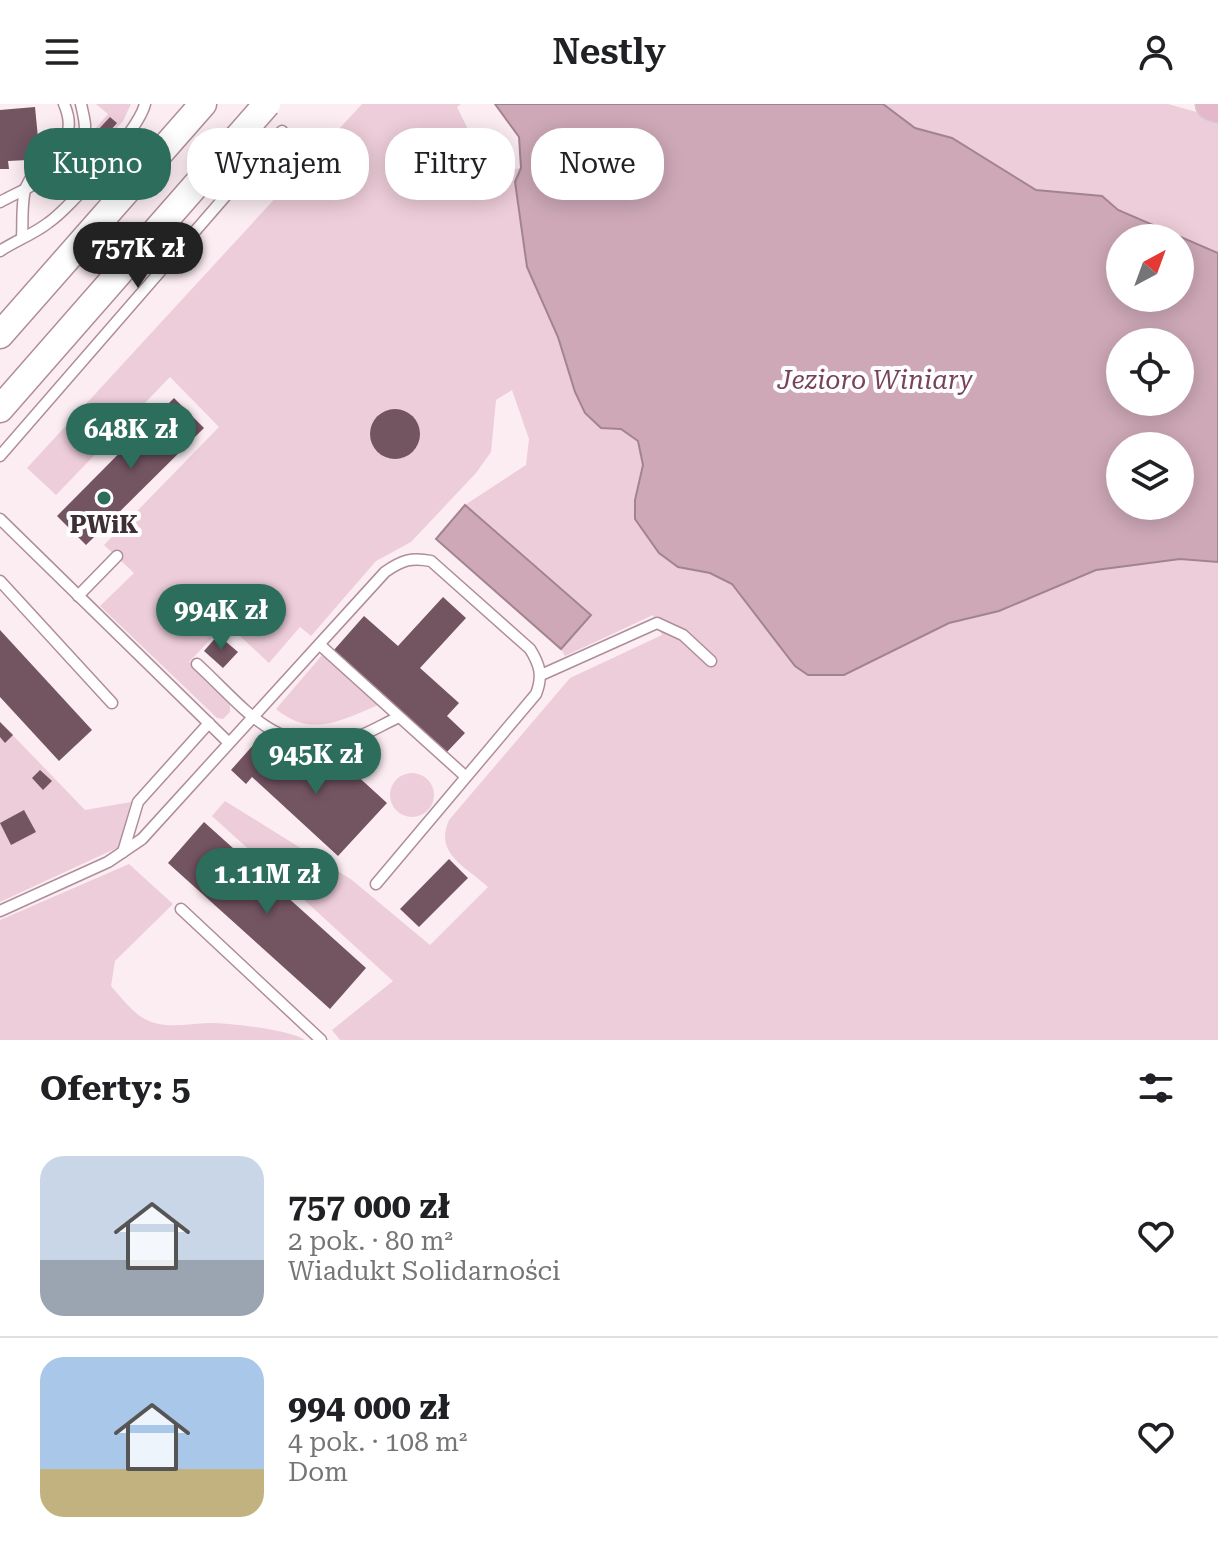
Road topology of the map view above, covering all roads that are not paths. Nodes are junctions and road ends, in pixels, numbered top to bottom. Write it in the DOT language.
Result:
graph roads {
  1 [pos="64,104"];
  2 [pos="81,104"];
  3 [pos="145,104"];
  4 [pos="203,104"];
  5 [pos="267,104"];
  6 [pos="69,128"];
  7 [pos="84,128"];
  8 [pos="24,189"];
  9 [pos="25,200"];
  10 [pos="222,200"];
  11 [pos="0,202"];
  12 [pos="22,237"];
  13 [pos="0,251"];
  14 [pos="0,335"];
  15 [pos="0,409"];
  16 [pos="0,456"];
  17 [pos="0,519"];
  18 [pos="117,556"];
  19 [pos="0,581"];
  20 [pos="78,596"];
  21 [pos="320,645"];
  22 [pos="711,661"];
  23 [pos="197,664"];
  24 [pos="541,675"];
  25 [pos="112,703"];
  26 [pos="253,716"];
  27 [pos="399,717"];
  28 [pos="209,723"];
  29 [pos="228,742"];
  30 [pos="465,776"];
  31 [pos="122,852"];
  32 [pos="376,884"];
  33 [pos="181,909"];
  34 [pos="0,911"];
  35 [pos="321,1040"];
  1 -- 6 [label="lane"];
  2 -- 7 [label="lane"];
  3 -- 12 [label="lane"];
  4 -- 14 [label="street"];
  5 -- 15 [label="street, bridge"];
  8 -- 11 [label="lane"];
  9 -- 12 [label="lane"];
  10 -- 16 [label="lane"];
  12 -- 13 [label="lane"];
  17 -- 20 [label="lane"];
  18 -- 20 [label="lane"];
  19 -- 25 [label="lane"];
  20 -- 28 [label="lane"];
  21 -- 24 [label="lane"];
  21 -- 26 [label="lane"];
  21 -- 27 [label="lane"];
  22 -- 24 [label="lane"];
  23 -- 26 [label="lane"];
  24 -- 30 [label="lane"];
  26 -- 27 [label="lane"];
  26 -- 29 [label="lane"];
  27 -- 30 [label="lane"];
  28 -- 29 [label="lane"];
  28 -- 31 [label="lane"];
  29 -- 31 [label="lane"];
  30 -- 32 [label="lane"];
  31 -- 34 [label="lane"];
  33 -- 35 [label="lane"];
}
